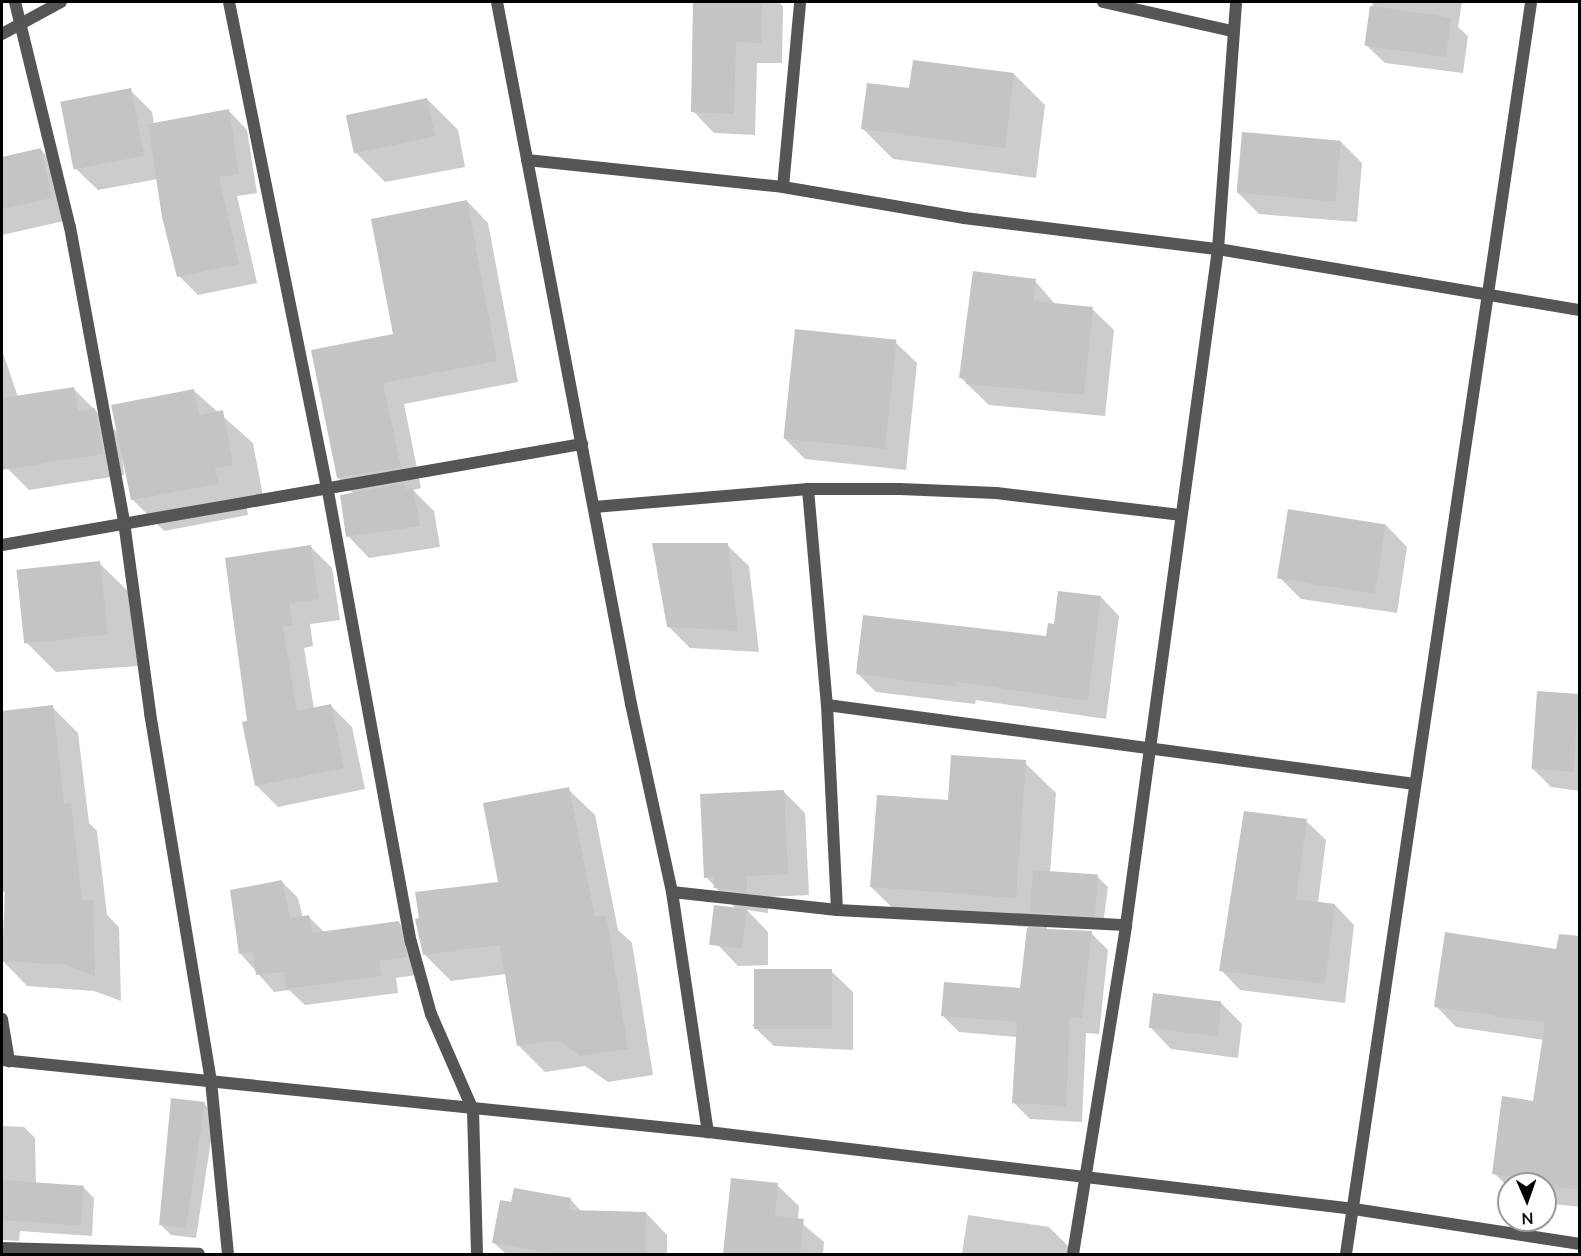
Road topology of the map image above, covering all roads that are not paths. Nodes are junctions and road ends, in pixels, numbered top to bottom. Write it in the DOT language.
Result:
graph roads {
  1 [pos="15,2"];
  2 [pos="61,2"];
  3 [pos="229,2"];
  4 [pos="497,2"];
  5 [pos="800,2"];
  6 [pos="1103,2"];
  7 [pos="1236,2"];
  8 [pos="1531,2"];
  9 [pos="20,22"];
  10 [pos="1232,31"];
  11 [pos="2,34"];
  12 [pos="527,160"];
  13 [pos="783,187"];
  14 [pos="1218,249"];
  15 [pos="1486,296"];
  16 [pos="1580,310"];
  17 [pos="582,444"];
  18 [pos="327,486"];
  19 [pos="808,489"];
  20 [pos="594,507"];
  21 [pos="1180,515"];
  22 [pos="124,522"];
  23 [pos="2,545"];
  24 [pos="827,705"];
  25 [pos="1149,748"];
  26 [pos="1415,784"];
  27 [pos="672,892"];
  28 [pos="837,909"];
  29 [pos="1126,925"];
  30 [pos="2,1019"];
  31 [pos="5,1060"];
  32 [pos="211,1081"];
  33 [pos="473,1110"];
  34 [pos="708,1132"];
  35 [pos="1085,1179"];
  36 [pos="1354,1209"];
  37 [pos="1580,1244"];
  38 [pos="2,1248"];
  39 [pos="199,1254"];
  40 [pos="228,1254"];
  41 [pos="477,1254"];
  42 [pos="1073,1254"];
  43 [pos="1347,1254"];
  1 -- 9 [label="street"];
  2 -- 9 [label="street"];
  3 -- 18 [label="street"];
  4 -- 12 [label="street"];
  5 -- 13 [label="street"];
  6 -- 10 [label="street"];
  7 -- 10 [label="street"];
  8 -- 15 [label="street"];
  9 -- 11 [label="street"];
  9 -- 22 [label="street"];
  10 -- 14 [label="street"];
  12 -- 13 [label="street"];
  12 -- 17 [label="street"];
  13 -- 14 [label="street"];
  14 -- 15 [label="street"];
  14 -- 21 [label="street"];
  15 -- 16 [label="street"];
  15 -- 26 [label="street"];
  17 -- 18 [label="street"];
  17 -- 20 [label="street"];
  18 -- 22 [label="street"];
  18 -- 33 [label="street"];
  19 -- 20 [label="street"];
  19 -- 21 [label="street"];
  19 -- 24 [label="street"];
  20 -- 27 [label="street"];
  21 -- 25 [label="street"];
  22 -- 23 [label="street"];
  22 -- 32 [label="street"];
  24 -- 25 [label="street"];
  24 -- 28 [label="street"];
  25 -- 26 [label="street"];
  25 -- 29 [label="street"];
  26 -- 36 [label="street"];
  27 -- 28 [label="street"];
  27 -- 34 [label="street"];
  28 -- 29 [label="street"];
  29 -- 35 [label="street"];
  30 -- 31 [label="street"];
  31 -- 32 [label="street"];
  32 -- 33 [label="street"];
  32 -- 40 [label="street"];
  33 -- 34 [label="street"];
  33 -- 41 [label="street"];
  34 -- 35 [label="street"];
  35 -- 36 [label="street"];
  35 -- 42 [label="street"];
  36 -- 37 [label="street"];
  36 -- 43 [label="street"];
  38 -- 39 [label="street"];
}
